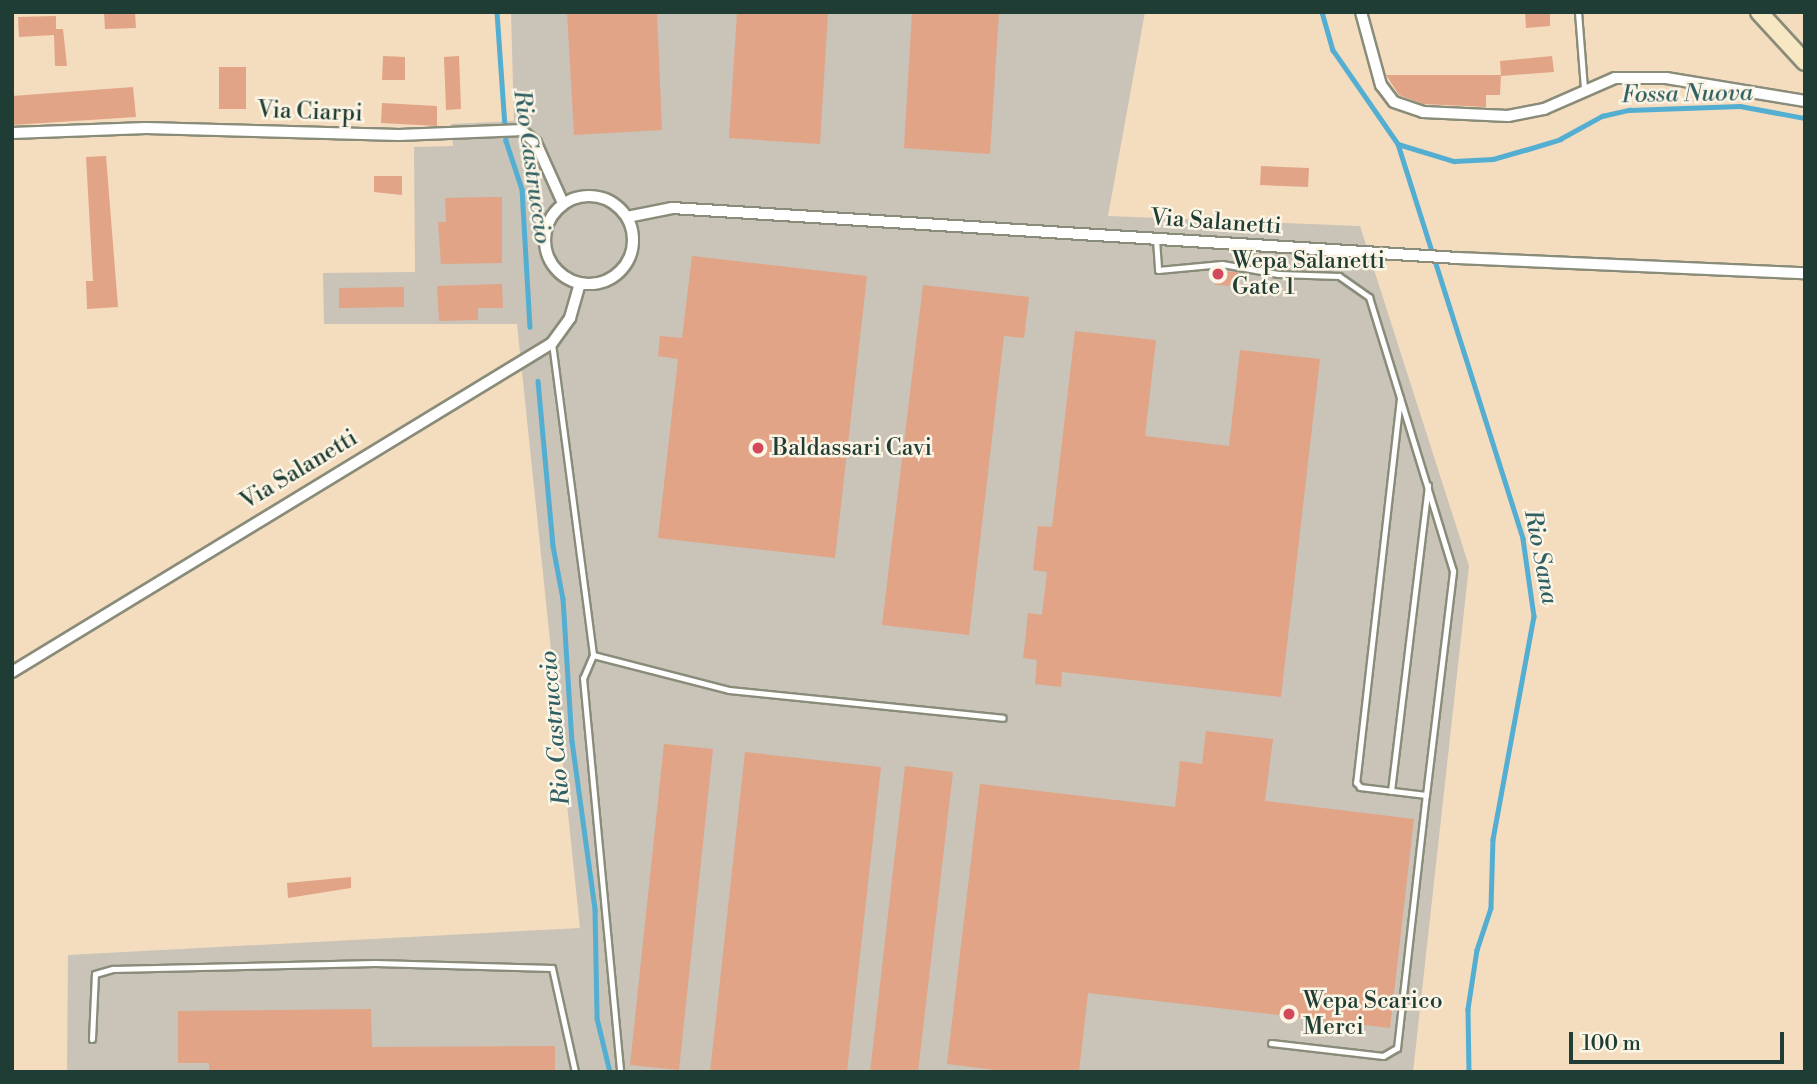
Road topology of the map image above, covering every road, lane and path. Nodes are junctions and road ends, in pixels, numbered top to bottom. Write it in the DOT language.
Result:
graph roads {
  1 [pos="1361,12"];
  2 [pos="1578,12"];
  3 [pos="1759,12"];
  4 [pos="1805,62"];
  5 [pos="1584,88"];
  6 [pos="1805,101"];
  7 [pos="12,133"];
  8 [pos="563,204"];
  9 [pos="627,217"];
  10 [pos="1156,239"];
  11 [pos="1805,273"];
  12 [pos="580,283"];
  13 [pos="552,343"];
  14 [pos="1400,397"];
  15 [pos="1428,483"];
  16 [pos="593,654"];
  17 [pos="12,673"];
  18 [pos="1003,718"];
  19 [pos="1391,791"];
  20 [pos="1426,795"];
  21 [pos="92,1039"];
  22 [pos="1271,1043"];
  23 [pos="575,1072"];
  24 [pos="620,1072"];
  1 -- 5 [label="street"];
  2 -- 5 [label="lane"];
  3 -- 4 [label="main road"];
  5 -- 6 [label="street"];
  7 -- 8 [label="street, Via Ciarpi"];
  8 -- 9 [label="street"];
  8 -- 12 [label="street"];
  9 -- 10 [label="street, Via Salanetti"];
  9 -- 12 [label="street"];
  10 -- 11 [label="street, Via Salanetti"];
  10 -- 14 [label="lane"];
  12 -- 13 [label="street, Via Salanetti"];
  13 -- 16 [label="lane"];
  13 -- 17 [label="street, Via Salanetti"];
  14 -- 15 [label="lane"];
  14 -- 19 [label="lane"];
  15 -- 19 [label="lane"];
  15 -- 20 [label="lane"];
  16 -- 18 [label="lane"];
  16 -- 24 [label="lane"];
  19 -- 20 [label="lane"];
  20 -- 22 [label="lane"];
  21 -- 23 [label="lane"];
}
